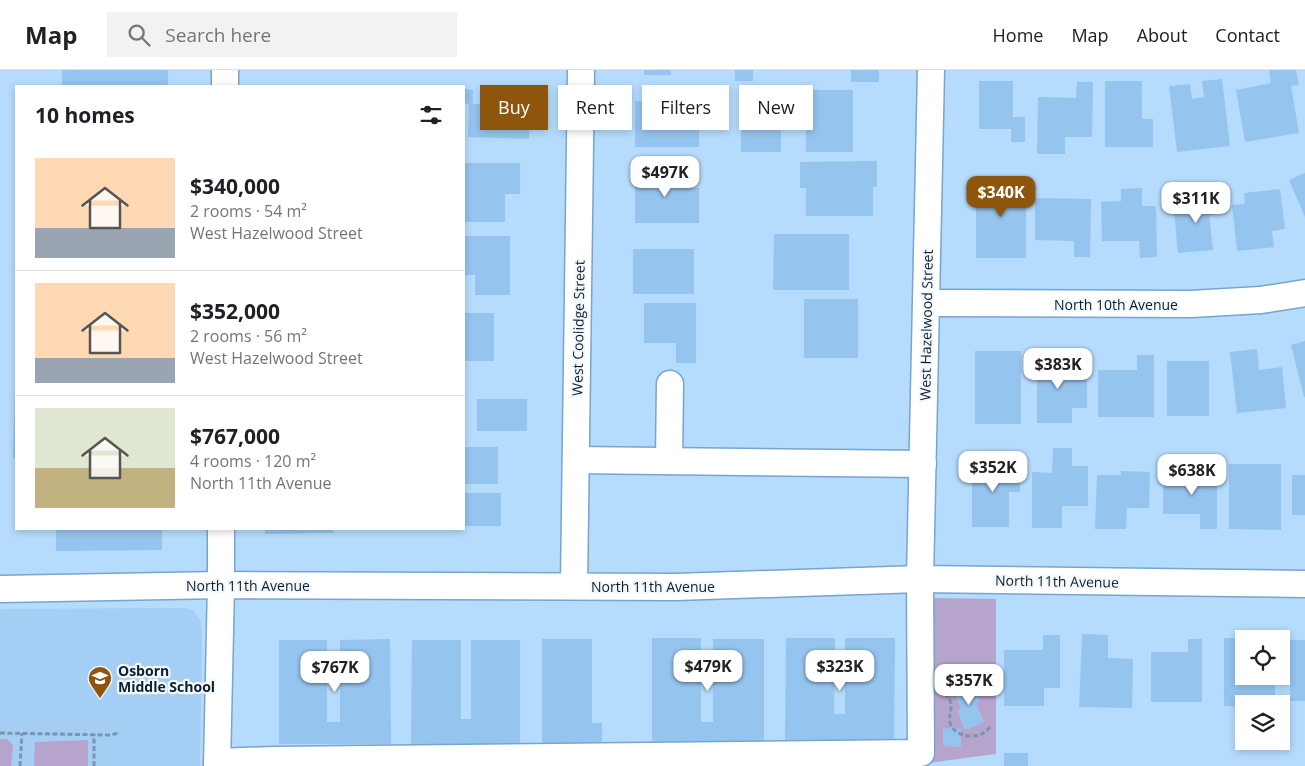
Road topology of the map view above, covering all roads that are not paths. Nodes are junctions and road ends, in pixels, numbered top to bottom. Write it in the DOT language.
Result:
graph roads {
  1 [pos="225,70"];
  2 [pos="581,70"];
  3 [pos="931,70"];
  4 [pos="225,85"];
  5 [pos="1305,292"];
  6 [pos="927,303"];
  7 [pos="670,384"];
  8 [pos="576,460"];
  9 [pos="669,461"];
  10 [pos="923,464"];
  11 [pos="221,530"];
  12 [pos="920,579"];
  13 [pos="1305,584"];
  14 [pos="221,585"];
  15 [pos="574,586"];
  16 [pos="0,589"];
  17 [pos="217,764"];
  1 -- 4 [label="street"];
  2 -- 8 [label="street, West Coolidge Street"];
  3 -- 6 [label="street, West Hazelwood Street"];
  5 -- 6 [label="street, North 10th Avenue"];
  6 -- 10 [label="street, West Hazelwood Street"];
  7 -- 9 [label="street"];
  8 -- 9 [label="street"];
  8 -- 15 [label="street, West Coolidge Street"];
  9 -- 10 [label="street"];
  10 -- 12 [label="street, West Hazelwood Street"];
  11 -- 14 [label="street"];
  12 -- 13 [label="street, North 11th Avenue"];
  12 -- 15 [label="street, North 11th Avenue"];
  12 -- 17 [label="street, West Hazelwood Street"];
  14 -- 15 [label="street, North 11th Avenue"];
  14 -- 16 [label="street, North 11th Avenue"];
  14 -- 17 [label="street"];
}
